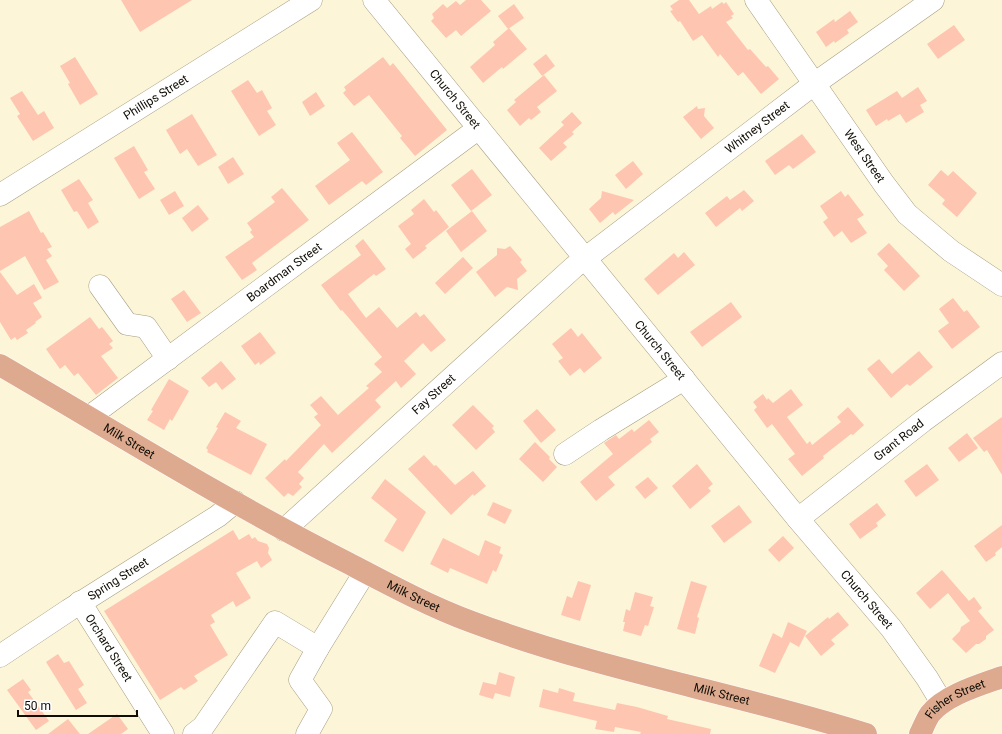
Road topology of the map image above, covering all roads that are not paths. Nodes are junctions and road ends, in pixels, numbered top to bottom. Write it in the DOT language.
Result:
graph roads {
  1 [pos="311,0"];
  2 [pos="374,0"];
  3 [pos="756,0"];
  4 [pos="933,0"];
  5 [pos="814,84"];
  6 [pos="479,128"];
  7 [pos="0,195"];
  8 [pos="585,259"];
  9 [pos="1002,285"];
  10 [pos="100,286"];
  11 [pos="168,359"];
  12 [pos="1002,363"];
  13 [pos="0,365"];
  14 [pos="684,379"];
  15 [pos="89,417"];
  16 [pos="565,454"];
  17 [pos="235,502"];
  18 [pos="798,519"];
  19 [pos="284,530"];
  20 [pos="365,572"];
  21 [pos="80,602"];
  22 [pos="318,648"];
  23 [pos="0,656"];
  24 [pos="1002,677"];
  25 [pos="942,703"];
  26 [pos="203,732"];
  27 [pos="163,734"];
  28 [pos="307,734"];
  29 [pos="866,734"];
  30 [pos="920,734"];
  1 -- 7 [label="street, Phillips Street"];
  2 -- 6 [label="street, Church Street"];
  3 -- 5 [label="street, West Street"];
  4 -- 5 [label="street, Whitney Street"];
  5 -- 8 [label="street, Whitney Street"];
  5 -- 9 [label="street, West Street"];
  6 -- 8 [label="street, Church Street"];
  6 -- 11 [label="street, Boardman Street"];
  8 -- 14 [label="street, Church Street"];
  8 -- 19 [label="street, Fay Street"];
  10 -- 11 [label="street"];
  11 -- 15 [label="street, Boardman Street"];
  12 -- 18 [label="street, Grant Road"];
  13 -- 15 [label="main road, Milk Street"];
  14 -- 16 [label="street"];
  14 -- 18 [label="street, Church Street"];
  15 -- 17 [label="main road, Milk Street"];
  17 -- 19 [label="main road, Milk Street"];
  17 -- 21 [label="street, Spring Street"];
  18 -- 25 [label="street, Church Street"];
  19 -- 20 [label="main road, Milk Street"];
  20 -- 22 [label="street"];
  20 -- 29 [label="main road, Milk Street"];
  21 -- 23 [label="street, Spring Street"];
  21 -- 27 [label="street, Orchard Street"];
  22 -- 26 [label="street"];
  22 -- 28 [label="street"];
  24 -- 25 [label="main road, Fisher Street"];
  25 -- 30 [label="main road, Fisher Street"];
}
